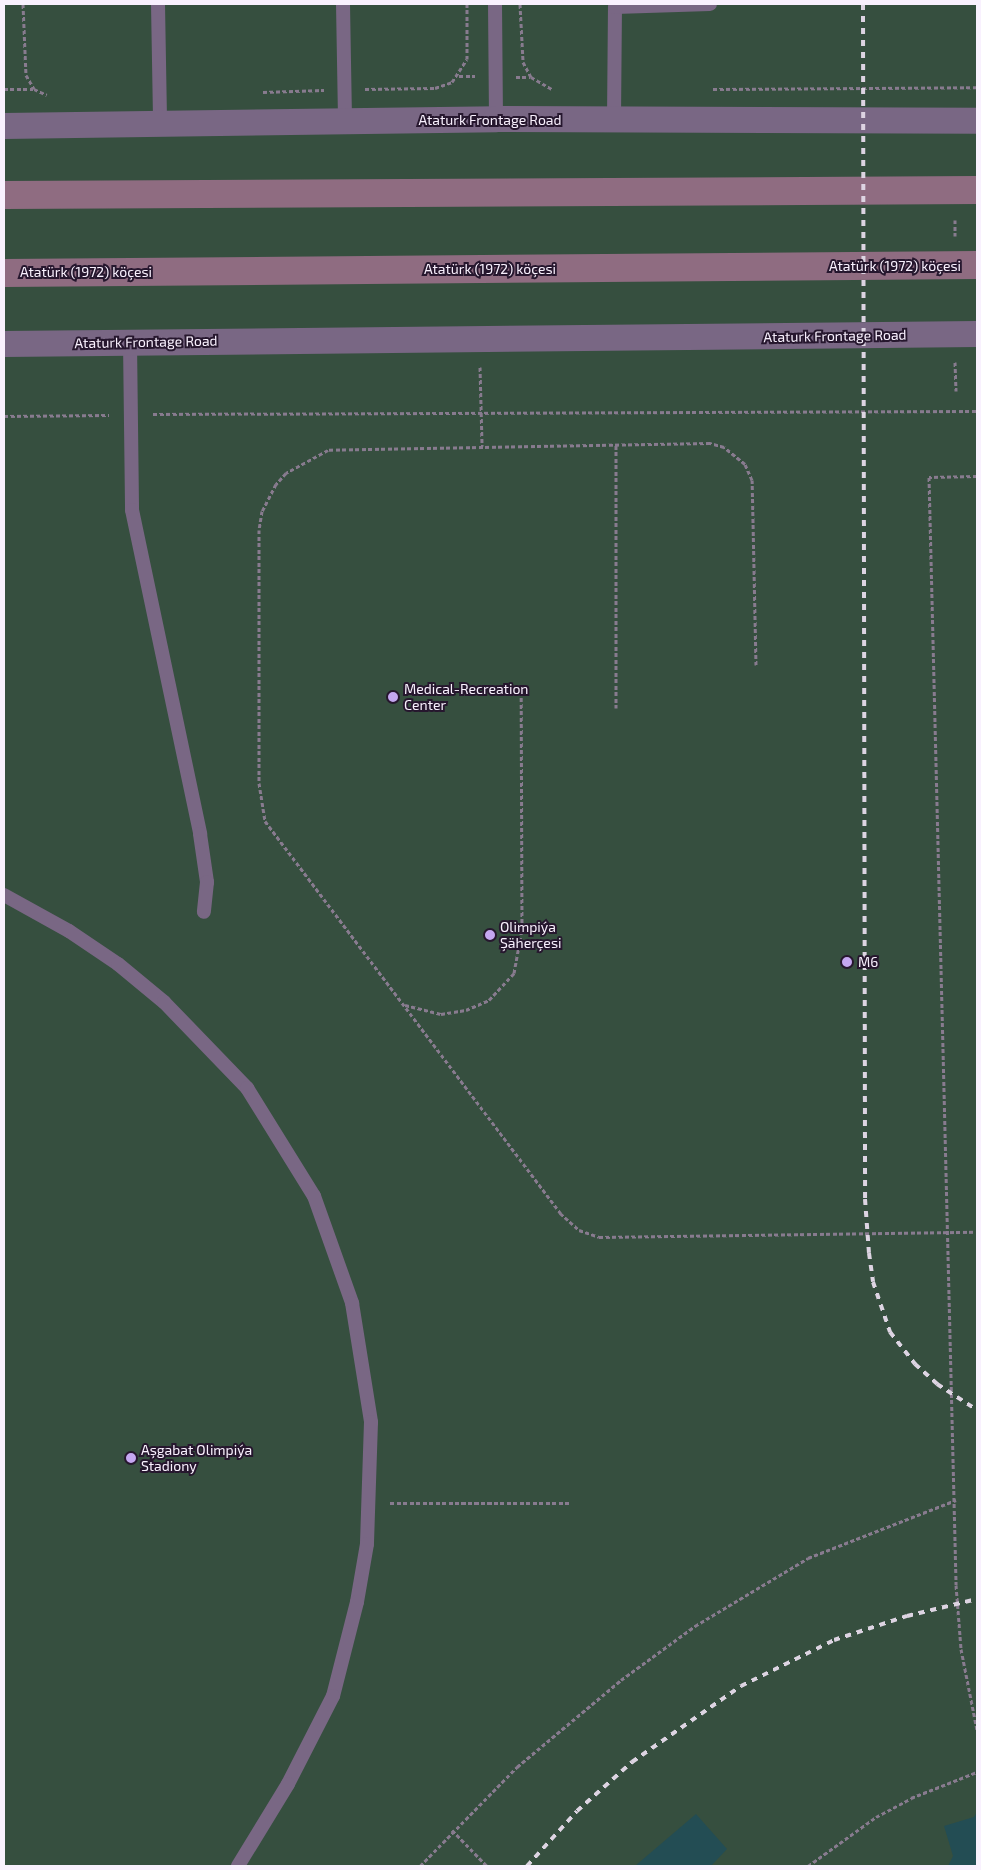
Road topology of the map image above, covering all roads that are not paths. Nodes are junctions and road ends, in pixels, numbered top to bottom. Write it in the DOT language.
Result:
graph roads {
  1 [pos="158,4"];
  2 [pos="343,4"];
  3 [pos="495,4"];
  4 [pos="710,4"];
  5 [pos="496,119"];
  6 [pos="614,119"];
  7 [pos="345,121"];
  8 [pos="977,121"];
  9 [pos="160,124"];
  10 [pos="4,126"];
  11 [pos="977,190"];
  12 [pos="4,195"];
  13 [pos="977,265"];
  14 [pos="4,273"];
  15 [pos="977,334"];
  16 [pos="130,342"];
  17 [pos="4,344"];
  18 [pos="4,895"];
  19 [pos="204,912"];
  20 [pos="238,1866"];
  1 -- 9 [label="lane"];
  2 -- 7 [label="lane"];
  3 -- 5 [label="lane"];
  4 -- 6 [label="lane"];
  5 -- 6 [label="street, Ataturk Frontage Road"];
  5 -- 7 [label="street, Ataturk Frontage Road"];
  6 -- 8 [label="street, Ataturk Frontage Road"];
  7 -- 9 [label="street, Ataturk Frontage Road"];
  9 -- 10 [label="street, Ataturk Frontage Road"];
  11 -- 12 [label="main road"];
  13 -- 14 [label="main road, Atatürk (1972) köçesi"];
  15 -- 16 [label="street, Ataturk Frontage Road"];
  16 -- 17 [label="street, Ataturk Frontage Road"];
  16 -- 19 [label="lane"];
  18 -- 20 [label="lane"];
}
